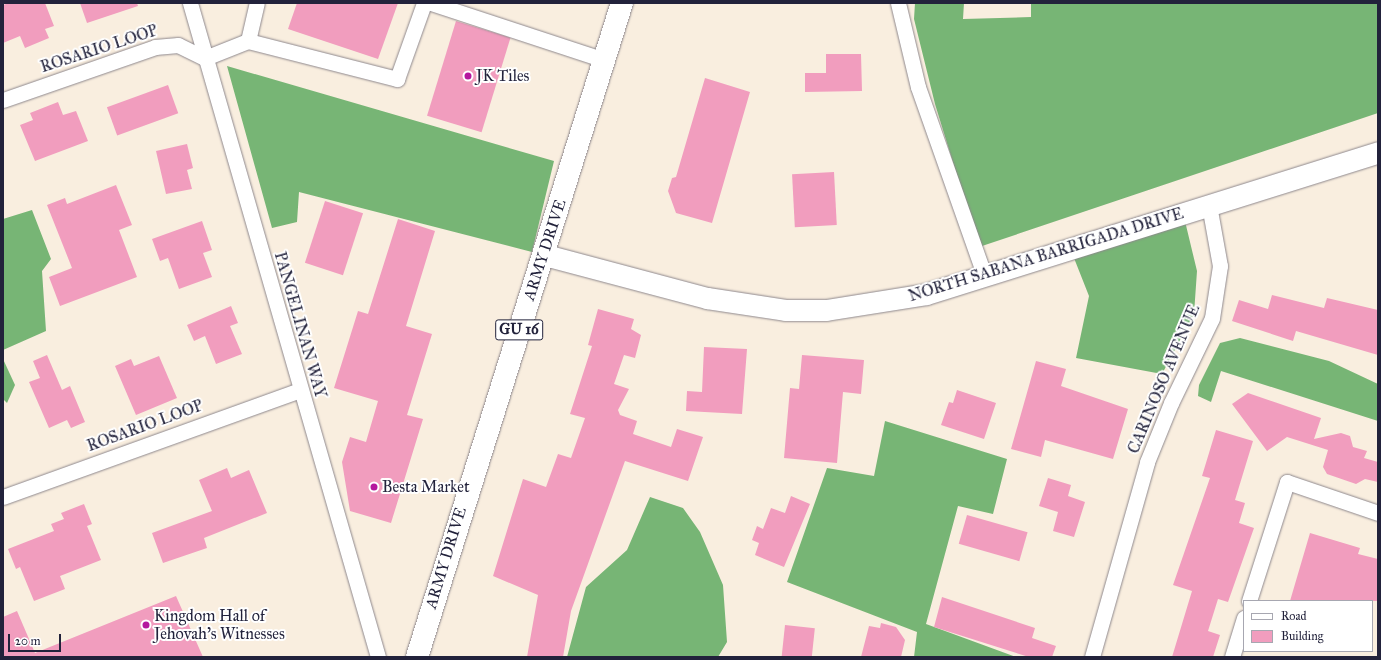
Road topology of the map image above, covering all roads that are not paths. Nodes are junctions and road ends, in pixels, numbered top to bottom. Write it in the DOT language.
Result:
graph roads {
  1 [pos="190,3"];
  2 [pos="257,3"];
  3 [pos="424,3"];
  4 [pos="431,3"];
  5 [pos="622,3"];
  6 [pos="898,3"];
  7 [pos="248,41"];
  8 [pos="205,58"];
  9 [pos="604,60"];
  10 [pos="3,100"];
  11 [pos="1378,152"];
  12 [pos="1209,205"];
  13 [pos="545,255"];
  14 [pos="984,274"];
  15 [pos="300,390"];
  16 [pos="3,498"];
  17 [pos="1378,513"];
  18 [pos="1249,600"];
  19 [pos="1243,621"];
  20 [pos="378,657"];
  21 [pos="417,657"];
  22 [pos="1092,657"];
  23 [pos="1232,657"];
  1 -- 8 [label="street, PANGELINAN WAY"];
  2 -- 7 [label="street"];
  3 -- 7 [label="street"];
  4 -- 9 [label="street"];
  5 -- 9 [label="main road, ARMY DRIVE / GU 16"];
  6 -- 14 [label="street"];
  7 -- 8 [label="street"];
  8 -- 10 [label="street, ROSARIO LOOP"];
  8 -- 15 [label="street, PANGELINAN WAY"];
  9 -- 13 [label="main road, ARMY DRIVE / GU 16"];
  11 -- 12 [label="main road, NORTH SABANA BARRIGADA DRIVE"];
  12 -- 14 [label="main road, NORTH SABANA BARRIGADA DRIVE"];
  12 -- 22 [label="street, CARINOSO AVENUE"];
  13 -- 14 [label="main road, NORTH SABANA BARRIGADA DRIVE"];
  13 -- 21 [label="main road, ARMY DRIVE / GU 16"];
  15 -- 16 [label="street, ROSARIO LOOP"];
  15 -- 20 [label="street, PANGELINAN WAY"];
  17 -- 18 [label="street"];
  19 -- 23 [label="street"];
}
